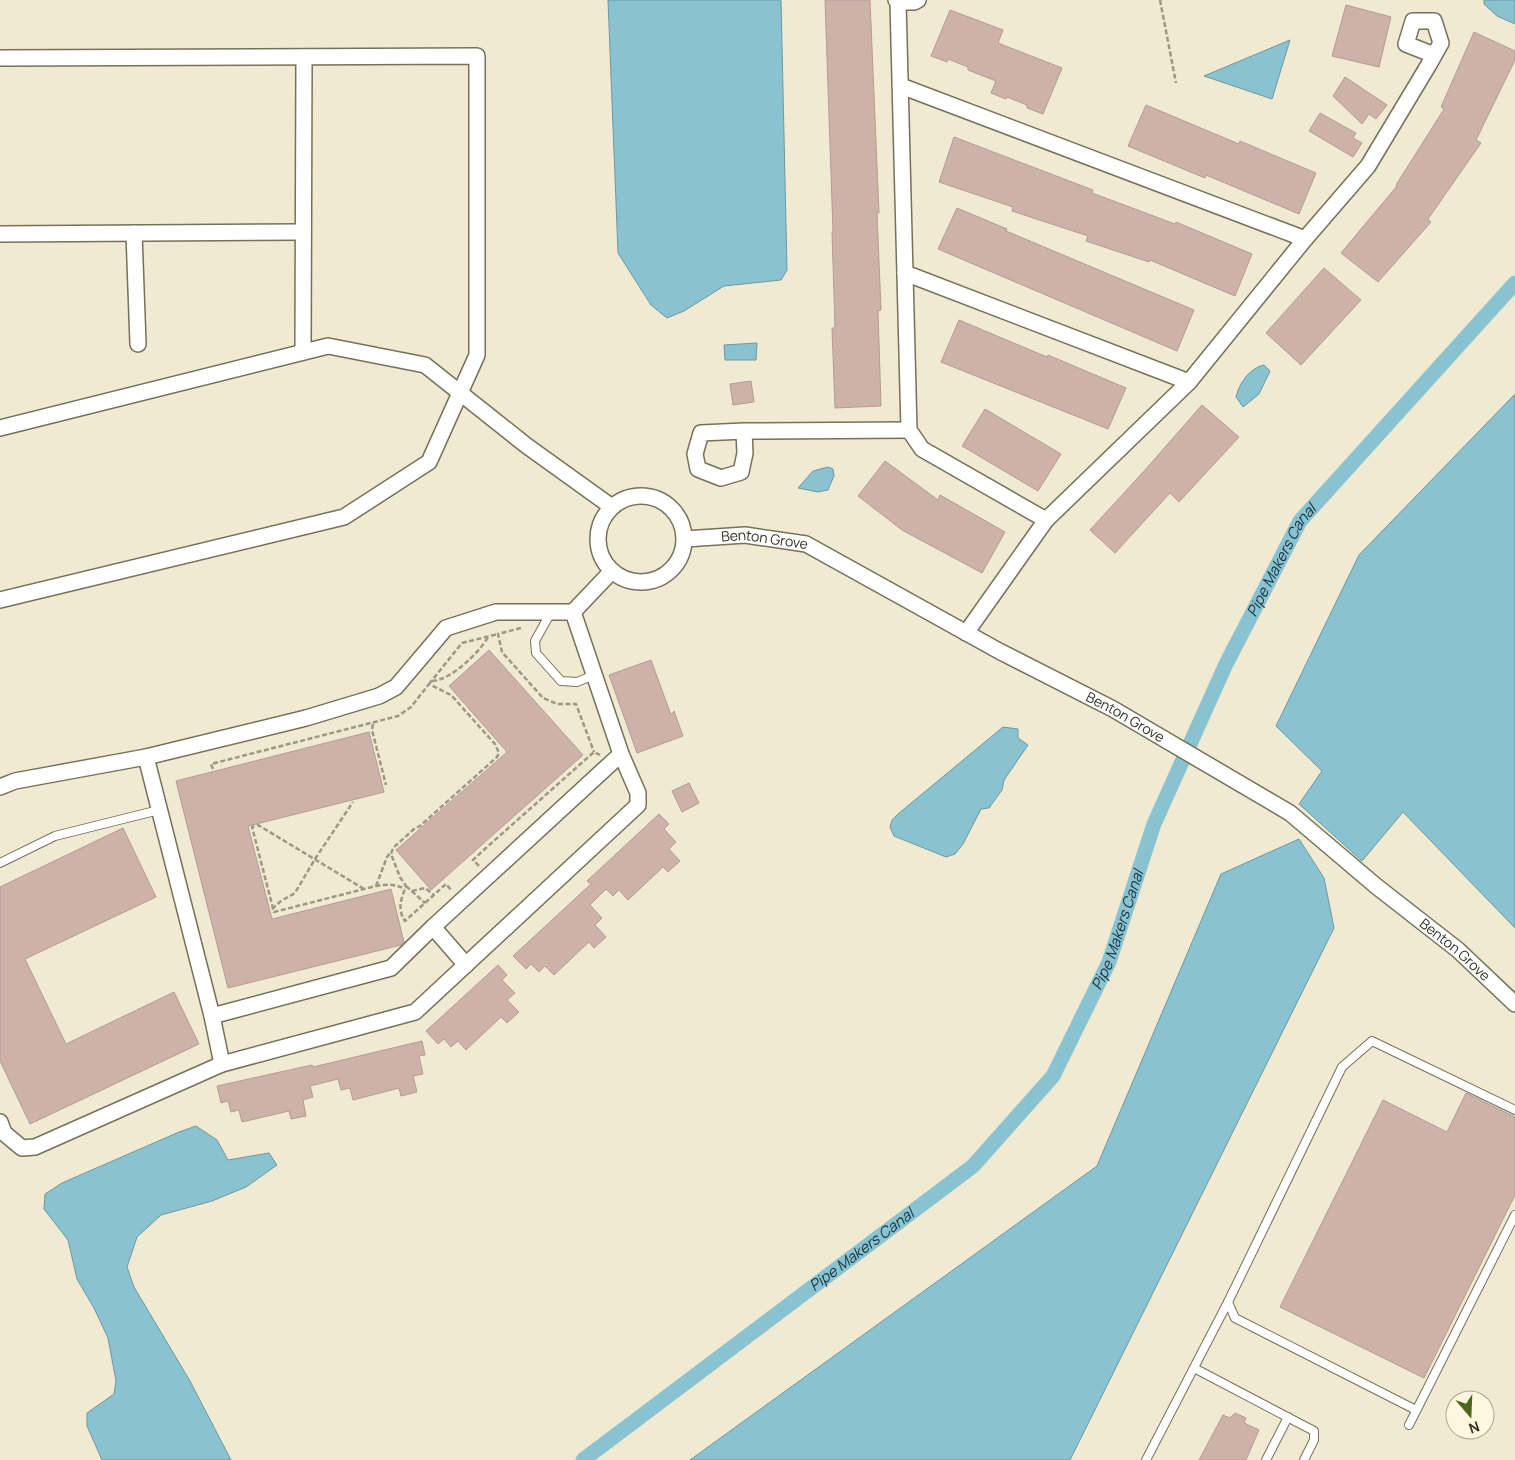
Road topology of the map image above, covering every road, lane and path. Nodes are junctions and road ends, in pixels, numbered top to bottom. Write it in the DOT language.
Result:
graph roads {
  1 [pos="918,0"];
  2 [pos="1160,0"];
  3 [pos="897,1"];
  4 [pos="1434,55"];
  5 [pos="304,57"];
  6 [pos="0,58"];
  7 [pos="1176,83"];
  8 [pos="901,86"];
  9 [pos="303,232"];
  10 [pos="0,234"];
  11 [pos="134,234"];
  12 [pos="1305,239"];
  13 [pos="905,272"];
  14 [pos="138,344"];
  15 [pos="303,352"];
  16 [pos="1189,382"];
  17 [pos="460,393"];
  18 [pos="0,428"];
  19 [pos="909,430"];
  20 [pos="744,431"];
  21 [pos="612,507"];
  22 [pos="1046,520"];
  23 [pos="685,539"];
  24 [pos="612,571"];
  25 [pos="0,600"];
  26 [pos="551,612"];
  27 [pos="573,612"];
  28 [pos="543,627"];
  29 [pos="966,633"];
  30 [pos="498,634"];
  31 [pos="488,636"];
  32 [pos="594,676"];
  33 [pos="431,681"];
  34 [pos="429,684"];
  35 [pos="373,724"];
  36 [pos="594,752"];
  37 [pos="146,757"];
  38 [pos="617,758"];
  39 [pos="213,770"];
  40 [pos="386,785"];
  41 [pos="0,787"];
  42 [pos="353,802"];
  43 [pos="160,810"];
  44 [pos="392,851"];
  45 [pos="315,859"];
  46 [pos="0,862"];
  47 [pos="487,877"];
  48 [pos="376,886"];
  49 [pos="406,888"];
  50 [pos="364,889"];
  51 [pos="412,891"];
  52 [pos="434,895"];
  53 [pos="461,902"];
  54 [pos="425,903"];
  55 [pos="272,909"];
  56 [pos="433,927"];
  57 [pos="466,965"];
  58 [pos="1515,1004"];
  59 [pos="212,1016"];
  60 [pos="222,1064"];
  61 [pos="1515,1110"];
  62 [pos="0,1122"];
  63 [pos="1515,1215"];
  64 [pos="1228,1302"];
  65 [pos="1194,1368"];
  66 [pos="1416,1410"];
  67 [pos="1288,1417"];
  68 [pos="1409,1425"];
  69 [pos="1146,1460"];
  70 [pos="1266,1460"];
  71 [pos="1304,1460"];
  1 -- 3 [label="street"];
  2 -- 7 [label="path"];
  3 -- 8 [label="street"];
  4 -- 12 [label="street"];
  5 -- 6 [label="street"];
  5 -- 9 [label="street"];
  5 -- 17 [label="street"];
  8 -- 12 [label="street"];
  8 -- 13 [label="street"];
  9 -- 11 [label="street"];
  9 -- 15 [label="street"];
  10 -- 11 [label="street"];
  11 -- 14 [label="street"];
  12 -- 16 [label="street"];
  13 -- 16 [label="street"];
  13 -- 19 [label="street"];
  15 -- 17 [label="street"];
  15 -- 18 [label="street"];
  16 -- 22 [label="street"];
  17 -- 21 [label="street"];
  17 -- 25 [label="street"];
  19 -- 20 [label="street"];
  19 -- 22 [label="street"];
  21 -- 23 [label="street"];
  21 -- 24 [label="street"];
  22 -- 29 [label="street"];
  23 -- 24 [label="street"];
  23 -- 29 [label="street, Benton Grove"];
  24 -- 27 [label="street"];
  26 -- 27 [label="street"];
  26 -- 28 [label="lane"];
  26 -- 37 [label="street"];
  27 -- 32 [label="street"];
  28 -- 30 [label="path"];
  28 -- 32 [label="lane"];
  29 -- 58 [label="street, Benton Grove"];
  30 -- 31 [label="path"];
  30 -- 36 [label="path"];
  31 -- 33 [label="path"];
  31 -- 33 [label="path"];
  32 -- 38 [label="street"];
  33 -- 34 [label="path"];
  34 -- 35 [label="path"];
  34 -- 44 [label="path"];
  35 -- 39 [label="path"];
  35 -- 40 [label="path"];
  36 -- 38 [label="path"];
  36 -- 47 [label="path"];
  37 -- 41 [label="street"];
  37 -- 43 [label="street"];
  38 -- 47 [label="street"];
  38 -- 57 [label="street"];
  42 -- 45 [label="path"];
  43 -- 46 [label="lane"];
  43 -- 59 [label="street"];
  44 -- 48 [label="path"];
  44 -- 49 [label="path"];
  45 -- 50 [label="path"];
  45 -- 55 [label="path"];
  45 -- 55 [label="path"];
  47 -- 53 [label="street"];
  48 -- 49 [label="path"];
  48 -- 50 [label="path"];
  49 -- 51 [label="path"];
  49 -- 54 [label="path"];
  50 -- 55 [label="path"];
  51 -- 52 [label="path"];
  51 -- 54 [label="path"];
  52 -- 53 [label="path"];
  52 -- 54 [label="path"];
  53 -- 56 [label="street"];
  56 -- 57 [label="street"];
  56 -- 59 [label="street"];
  57 -- 60 [label="street"];
  59 -- 60 [label="street"];
  60 -- 62 [label="street"];
  61 -- 64 [label="lane"];
  63 -- 66 [label="lane"];
  64 -- 65 [label="lane"];
  64 -- 66 [label="lane"];
  65 -- 67 [label="lane"];
  65 -- 69 [label="lane"];
  66 -- 68 [label="lane"];
  67 -- 70 [label="lane"];
  67 -- 71 [label="lane"];
}
